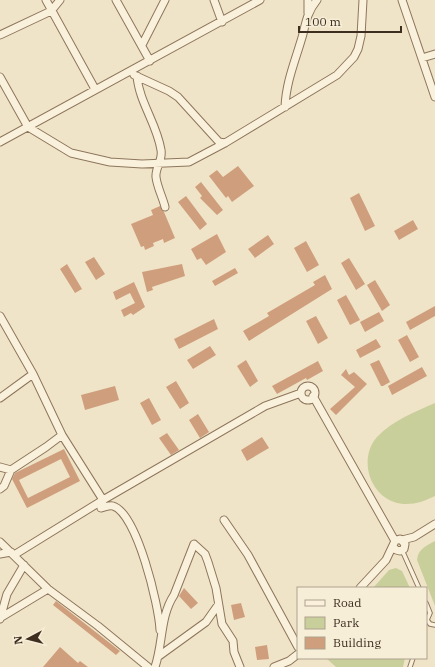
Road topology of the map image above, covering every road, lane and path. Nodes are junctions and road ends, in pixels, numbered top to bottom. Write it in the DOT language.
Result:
graph roads {
  1 [pos="46,0"];
  2 [pos="60,0"];
  3 [pos="116,0"];
  4 [pos="165,0"];
  5 [pos="214,0"];
  6 [pos="260,0"];
  7 [pos="308,0"];
  8 [pos="317,0"];
  9 [pos="363,0"];
  10 [pos="402,0"];
  11 [pos="51,11"];
  12 [pos="308,14"];
  13 [pos="222,22"];
  14 [pos="0,35"];
  15 [pos="142,45"];
  16 [pos="435,54"];
  17 [pos="422,58"];
  18 [pos="150,61"];
  19 [pos="128,72"];
  20 [pos="137,76"];
  21 [pos="0,77"];
  22 [pos="95,89"];
  23 [pos="435,97"];
  24 [pos="286,106"];
  25 [pos="28,127"];
  26 [pos="0,142"];
  27 [pos="225,143"];
  28 [pos="160,164"];
  29 [pos="165,207"];
  30 [pos="0,316"];
  31 [pos="33,374"];
  32 [pos="0,398"];
  33 [pos="62,434"];
  34 [pos="0,467"];
  35 [pos="11,470"];
  36 [pos="0,489"];
  37 [pos="103,500"];
  38 [pos="224,520"];
  39 [pos="435,524"];
  40 [pos="0,542"];
  41 [pos="400,546"];
  42 [pos="0,554"];
  43 [pos="13,554"];
  44 [pos="24,565"];
  45 [pos="361,587"];
  46 [pos="419,587"];
  47 [pos="48,589"];
  48 [pos="218,605"];
  49 [pos="427,606"];
  50 [pos="435,612"];
  51 [pos="430,613"];
  52 [pos="0,618"];
  53 [pos="428,622"];
  54 [pos="427,625"];
  55 [pos="435,625"];
  56 [pos="160,643"];
  57 [pos="297,645"];
  58 [pos="297,655"];
  59 [pos="159,656"];
  60 [pos="148,667"];
  61 [pos="155,667"];
  62 [pos="240,667"];
  63 [pos="274,667"];
  1 -- 11 [label="street"];
  2 -- 11 [label="street"];
  3 -- 15 [label="street"];
  4 -- 15 [label="street"];
  5 -- 13 [label="street"];
  6 -- 13 [label="street"];
  7 -- 12 [label="street"];
  8 -- 12 [label="street"];
  9 -- 24 [label="street"];
  10 -- 17 [label="street"];
  11 -- 14 [label="street"];
  11 -- 22 [label="street"];
  12 -- 24 [label="street"];
  13 -- 18 [label="street"];
  15 -- 18 [label="street"];
  16 -- 17 [label="street"];
  17 -- 23 [label="street"];
  18 -- 19 [label="street"];
  19 -- 20 [label="street"];
  19 -- 22 [label="street"];
  20 -- 27 [label="street"];
  20 -- 28 [label="street"];
  21 -- 25 [label="street"];
  22 -- 25 [label="street"];
  24 -- 27 [label="street"];
  25 -- 26 [label="street"];
  25 -- 28 [label="street"];
  27 -- 28 [label="street"];
  28 -- 29 [label="street"];
  30 -- 31 [label="street"];
  31 -- 32 [label="street"];
  31 -- 33 [label="street"];
  33 -- 35 [label="street"];
  33 -- 37 [label="street"];
  34 -- 35 [label="street"];
  35 -- 36 [label="street"];
  37 -- 41 [label="street"];
  37 -- 43 [label="street"];
  37 -- 56 [label="street"];
  38 -- 57 [label="street"];
  39 -- 41 [label="street"];
  40 -- 43 [label="street"];
  41 -- 45 [label="street"];
  41 -- 46 [label="lane"];
  42 -- 43 [label="street"];
  43 -- 44 [label="street"];
  44 -- 47 [label="street"];
  44 -- 52 [label="street"];
  47 -- 52 [label="street"];
  47 -- 60 [label="street"];
  48 -- 56 [label="street"];
  48 -- 59 [label="street"];
  48 -- 62 [label="street"];
  49 -- 51 [label="lane"];
  50 -- 51 [label="lane"];
  51 -- 53 [label="lane"];
  53 -- 54 [label="lane"];
  53 -- 55 [label="lane"];
  56 -- 59 [label="street"];
  58 -- 63 [label="street"];
  59 -- 61 [label="street"];
}
